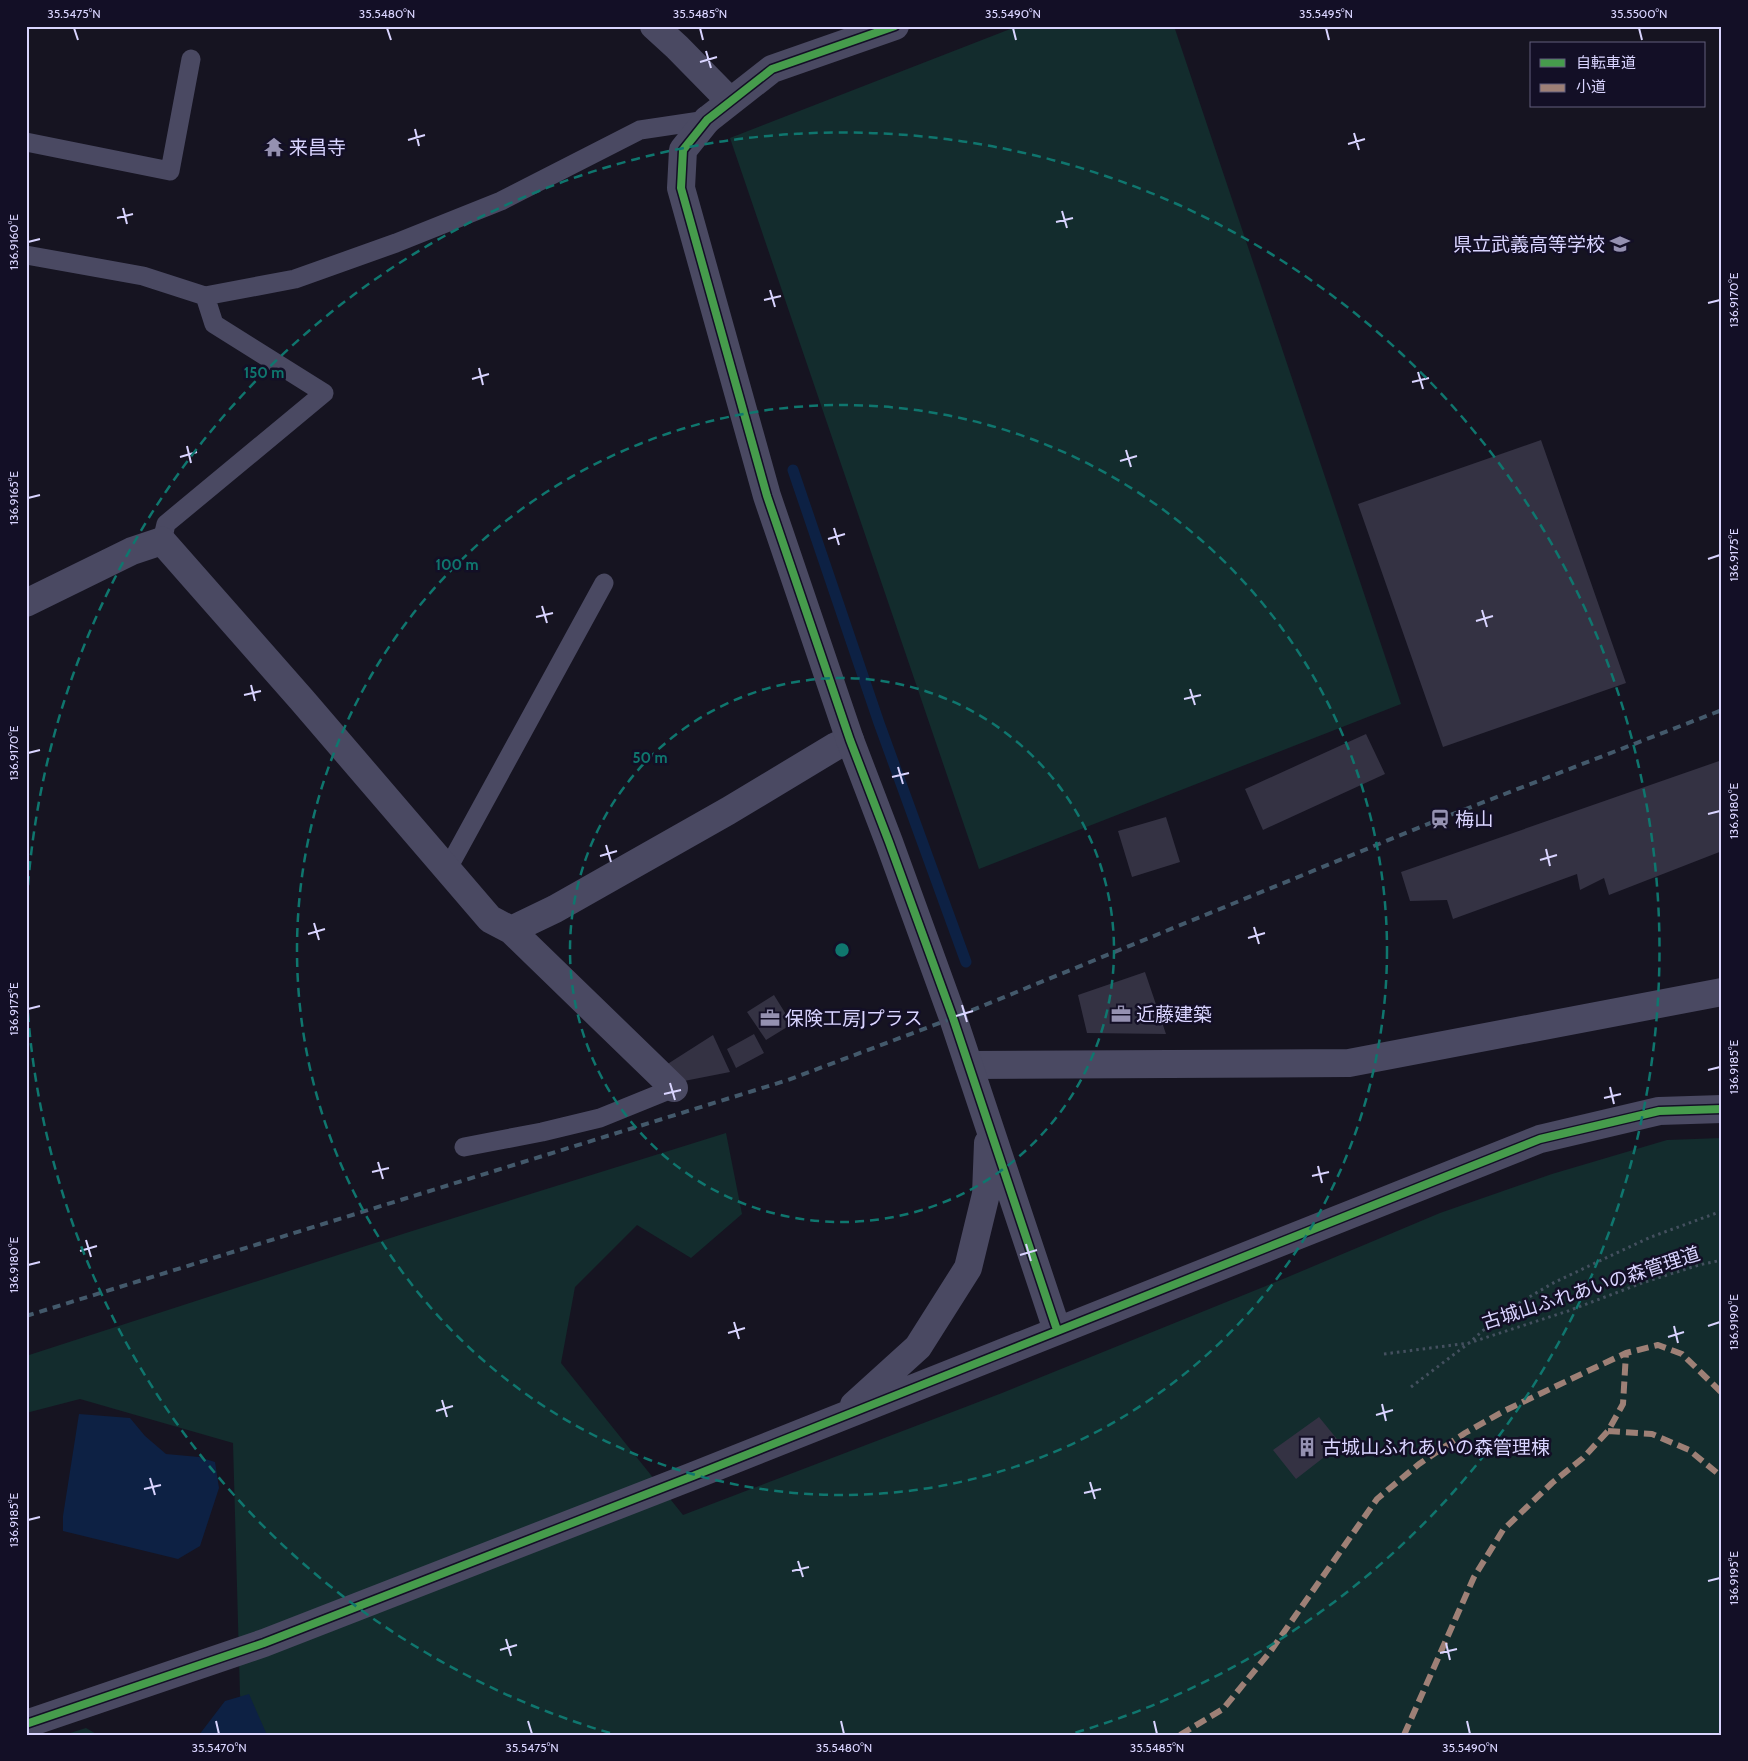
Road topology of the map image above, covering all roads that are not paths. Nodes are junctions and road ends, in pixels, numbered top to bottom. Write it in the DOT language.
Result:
graph roads {
  1 [pos="654,26"];
  2 [pos="894,26"];
  3 [pos="191,59"];
  4 [pos="730,101"];
  5 [pos="708,120"];
  6 [pos="26,142"];
  7 [pos="26,255"];
  8 [pos="205,296"];
  9 [pos="162,542"];
  10 [pos="604,583"];
  11 [pos="26,603"];
  12 [pos="850,740"];
  13 [pos="447,870"];
  14 [pos="511,930"];
  15 [pos="1722,992"];
  16 [pos="969,1065"];
  17 [pos="674,1088"];
  18 [pos="1722,1109"];
  19 [pos="989,1127"];
  20 [pos="464,1147"];
  21 [pos="1057,1330"];
  22 [pos="842,1416"];
  23 [pos="26,1724"];
  1 -- 4 [label="street"];
  2 -- 4 [label="street"];
  3 -- 6 [label="lane"];
  4 -- 5 [label="street"];
  5 -- 8 [label="lane"];
  5 -- 12 [label="street"];
  7 -- 8 [label="lane"];
  8 -- 9 [label="lane"];
  9 -- 11 [label="street"];
  9 -- 13 [label="street"];
  10 -- 13 [label="lane"];
  12 -- 14 [label="street"];
  12 -- 16 [label="street"];
  13 -- 14 [label="street"];
  14 -- 17 [label="street"];
  15 -- 16 [label="street"];
  16 -- 19 [label="street"];
  17 -- 20 [label="lane"];
  18 -- 21 [label="street"];
  19 -- 21 [label="street"];
  19 -- 22 [label="street"];
  21 -- 22 [label="street"];
  22 -- 23 [label="street"];
}
